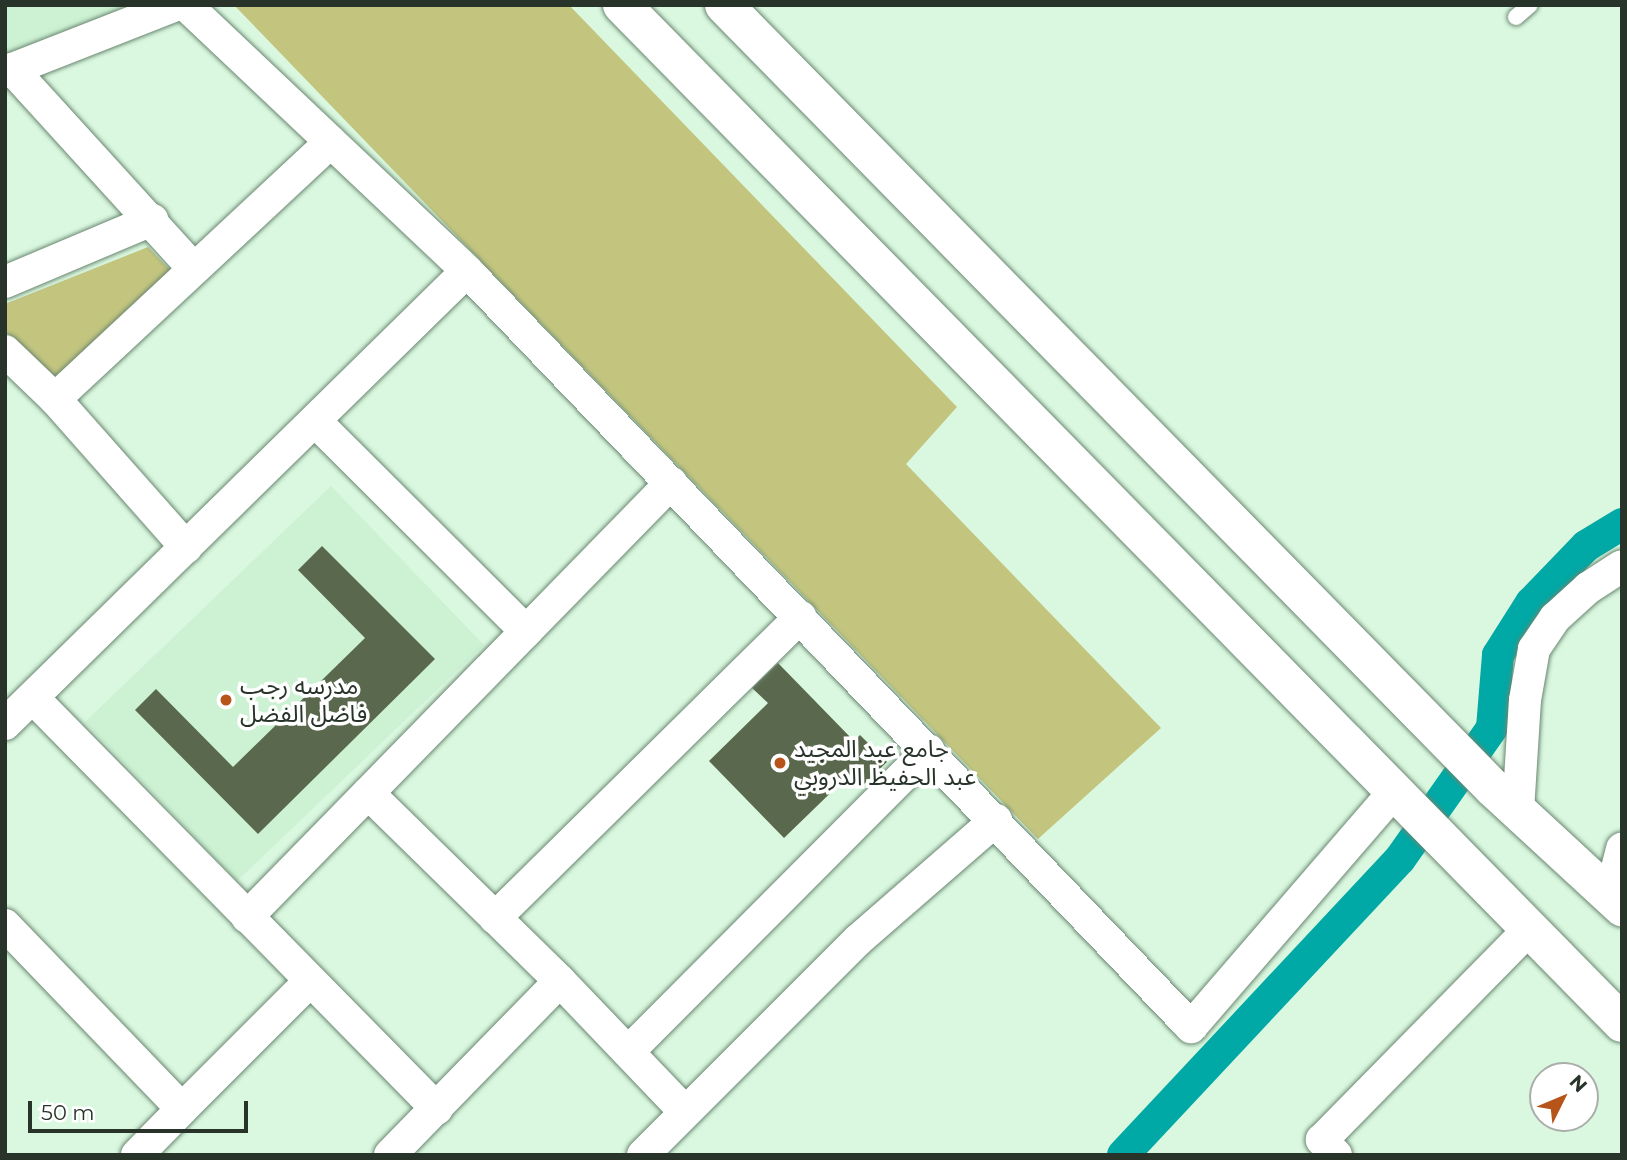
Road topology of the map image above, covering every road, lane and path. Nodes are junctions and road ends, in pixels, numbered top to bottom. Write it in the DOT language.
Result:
graph roads {
  1 [pos="176,5"];
  2 [pos="186,5"];
  3 [pos="622,5"];
  4 [pos="724,5"];
  5 [pos="1530,5"];
  6 [pos="1516,18"];
  7 [pos="9,71"];
  8 [pos="331,142"];
  9 [pos="152,220"];
  10 [pos="194,269"];
  11 [pos="467,271"];
  12 [pos="5,282"];
  13 [pos="5,351"];
  14 [pos="55,399"];
  15 [pos="315,421"];
  16 [pos="671,483"];
  17 [pos="186,547"];
  18 [pos="1622,566"];
  19 [pos="800,617"];
  20 [pos="526,631"];
  21 [pos="14,711"];
  22 [pos="929,750"];
  23 [pos="368,793"];
  24 [pos="1404,799"];
  25 [pos="1505,799"];
  26 [pos="996,820"];
  27 [pos="1622,849"];
  28 [pos="1616,902"];
  29 [pos="247,917"];
  30 [pos="495,918"];
  31 [pos="5,925"];
  32 [pos="1529,929"];
  33 [pos="5,952"];
  34 [pos="39,963"];
  35 [pos="310,981"];
  36 [pos="560,981"];
  37 [pos="1622,1023"];
  38 [pos="628,1052"];
  39 [pos="182,1109"];
  40 [pos="437,1109"];
  41 [pos="685,1112"];
  42 [pos="1323,1150"];
  43 [pos="137,1155"];
  44 [pos="390,1155"];
  45 [pos="643,1155"];
  1 -- 7 [label="street"];
  2 -- 8 [label="street"];
  3 -- 24 [label="main road"];
  4 -- 25 [label="main road"];
  5 -- 6 [label="lane"];
  7 -- 9 [label="street"];
  8 -- 10 [label="street"];
  8 -- 11 [label="street"];
  9 -- 10 [label="street"];
  9 -- 12 [label="street"];
  10 -- 14 [label="street"];
  11 -- 15 [label="street"];
  11 -- 16 [label="street"];
  13 -- 14 [label="street"];
  14 -- 17 [label="street"];
  15 -- 17 [label="street"];
  15 -- 20 [label="street"];
  16 -- 19 [label="street"];
  16 -- 20 [label="street"];
  17 -- 21 [label="street"];
  18 -- 25 [label="street"];
  19 -- 22 [label="street"];
  19 -- 30 [label="street"];
  20 -- 23 [label="street"];
  21 -- 29 [label="street"];
  22 -- 26 [label="street"];
  22 -- 38 [label="street"];
  23 -- 29 [label="street"];
  23 -- 30 [label="street"];
  24 -- 26 [label="street"];
  24 -- 32 [label="main road"];
  25 -- 28 [label="main road"];
  26 -- 41 [label="street"];
  27 -- 28 [label="street"];
  29 -- 35 [label="street"];
  30 -- 36 [label="street"];
  31 -- 34 [label="street"];
  32 -- 37 [label="main road"];
  32 -- 42 [label="street"];
  33 -- 34 [label="street"];
  34 -- 39 [label="street"];
  35 -- 39 [label="street"];
  35 -- 40 [label="street"];
  36 -- 38 [label="street"];
  36 -- 40 [label="street"];
  38 -- 41 [label="street"];
  39 -- 43 [label="street"];
  40 -- 44 [label="street"];
  41 -- 45 [label="street"];
}
